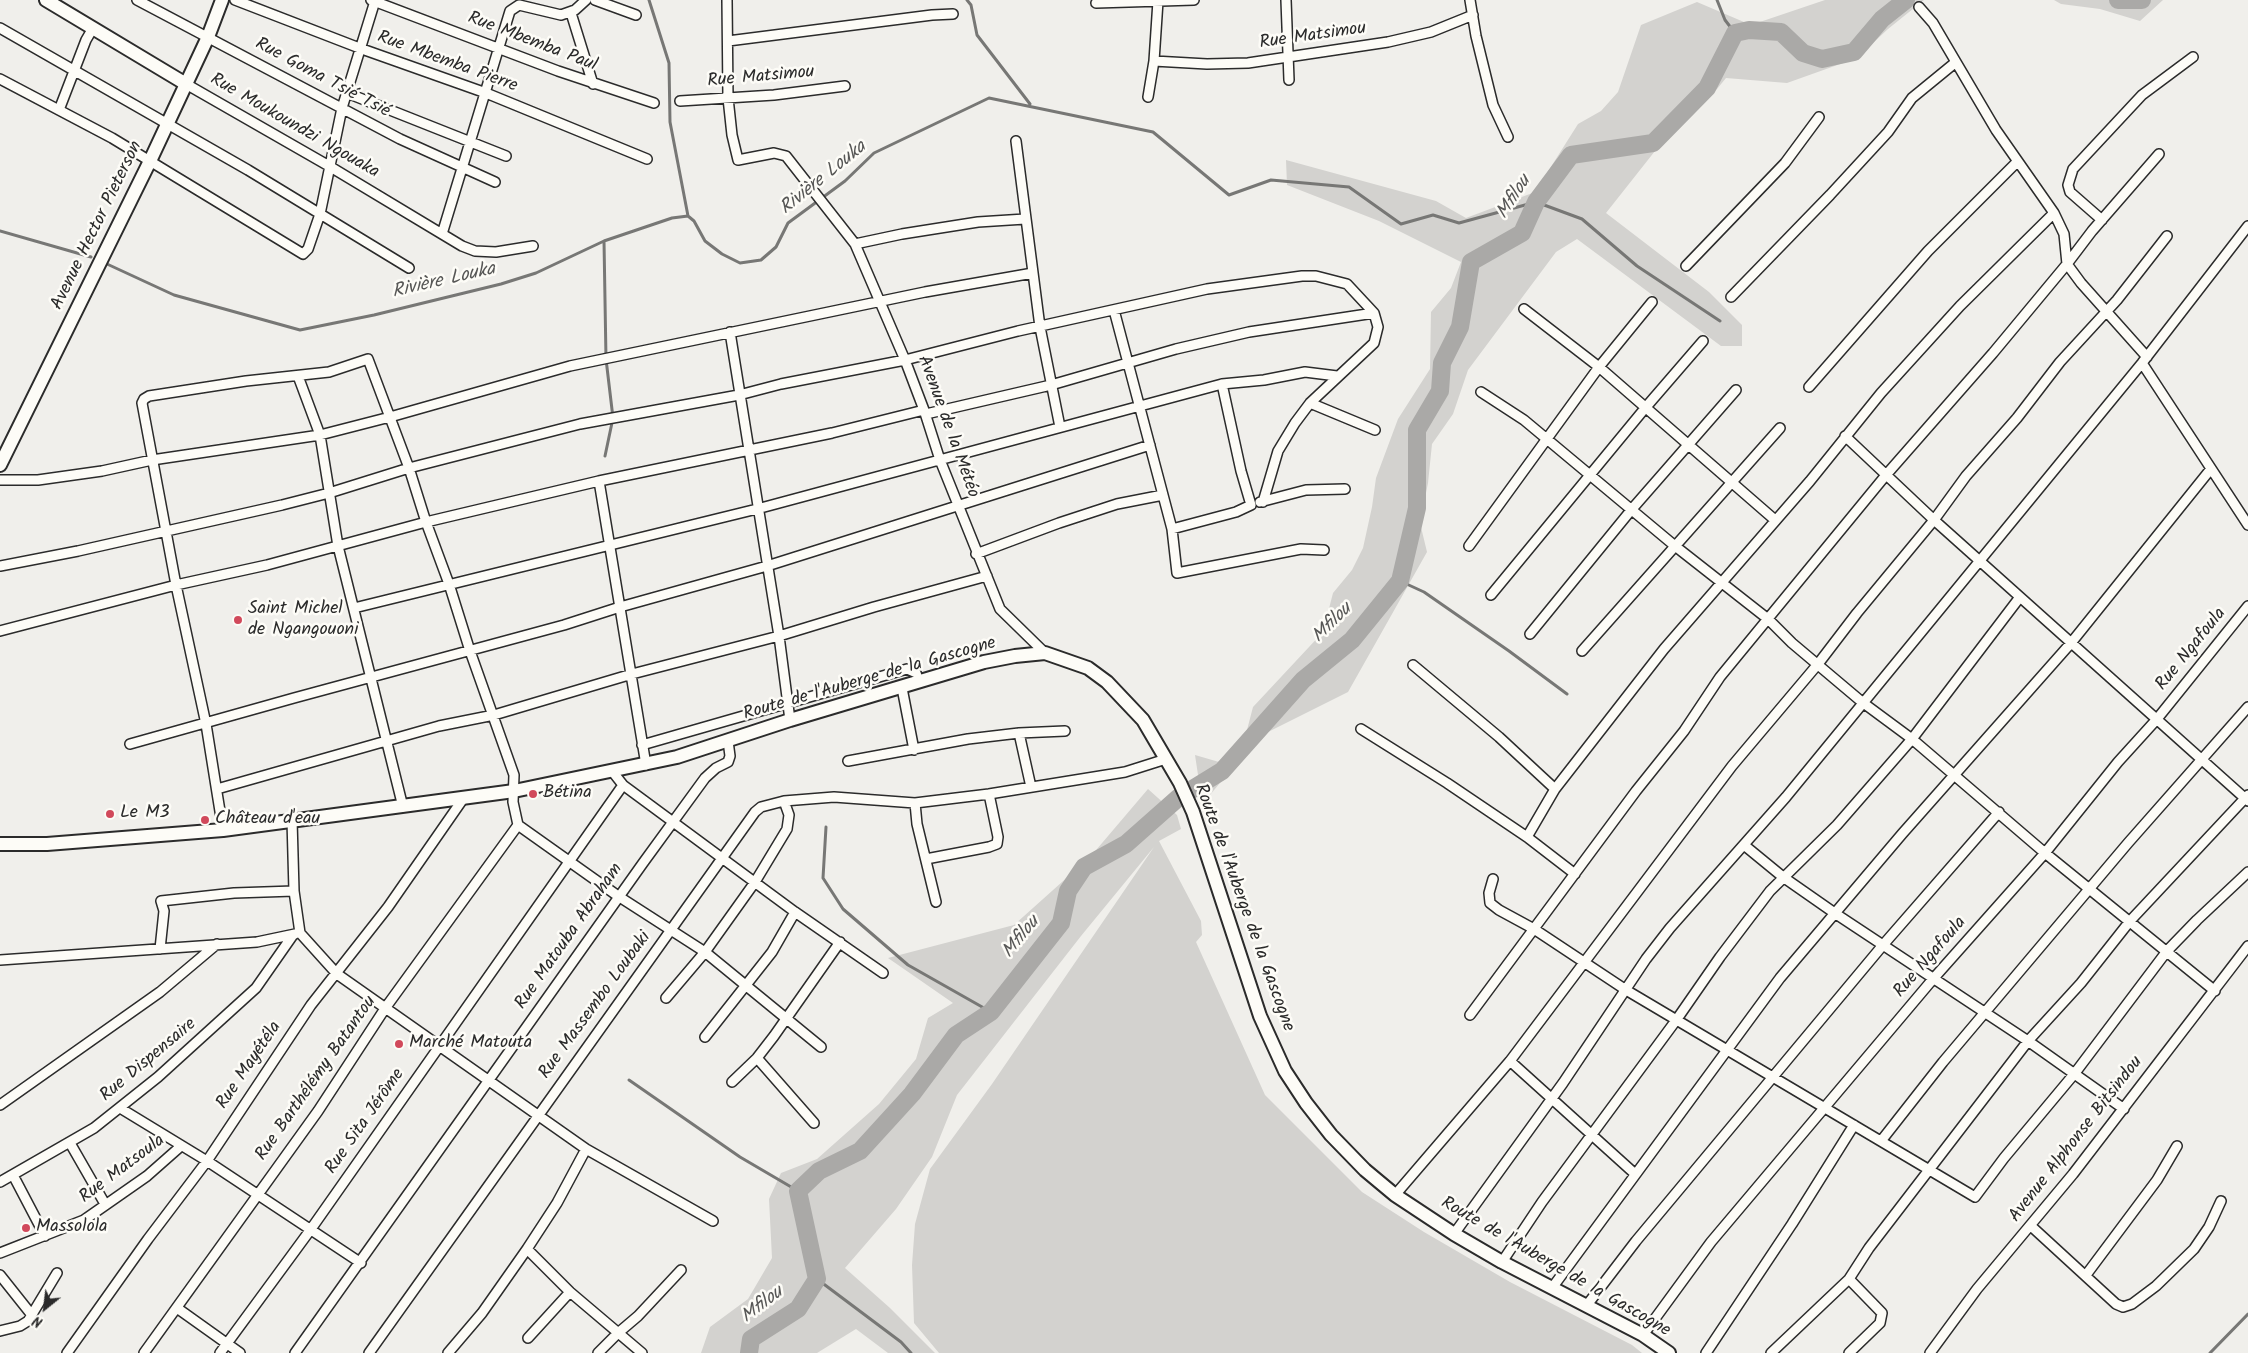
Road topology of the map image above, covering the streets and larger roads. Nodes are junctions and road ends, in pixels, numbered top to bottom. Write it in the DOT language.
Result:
graph roads {
  1 [pos="46,0"];
  2 [pos="137,0"];
  3 [pos="222,0"];
  4 [pos="235,0"];
  5 [pos="586,0"];
  6 [pos="595,0"];
  7 [pos="727,0"];
  8 [pos="1137,0"];
  9 [pos="1194,0"];
  10 [pos="1286,0"];
  11 [pos="1470,0"];
  12 [pos="373,1"];
  13 [pos="1158,1"];
  14 [pos="1096,3"];
  15 [pos="1920,7"];
  16 [pos="570,13"];
  17 [pos="954,14"];
  18 [pos="636,15"];
  19 [pos="1473,15"];
  20 [pos="0,28"];
  21 [pos="93,28"];
  22 [pos="208,36"];
  23 [pos="728,41"];
  24 [pos="498,48"];
  25 [pos="362,49"];
  26 [pos="1289,56"];
  27 [pos="2193,57"];
  28 [pos="1154,61"];
  29 [pos="1956,62"];
  30 [pos="74,70"];
  31 [pos="0,79"];
  32 [pos="1289,80"];
  33 [pos="186,84"];
  34 [pos="593,84"];
  35 [pos="845,86"];
  36 [pos="347,93"];
  37 [pos="486,93"];
  38 [pos="1148,97"];
  39 [pos="728,98"];
  40 [pos="654,102"];
  41 [pos="680,102"];
  42 [pos="342,108"];
  43 [pos="59,110"];
  44 [pos="1819,117"];
  45 [pos="167,124"];
  46 [pos="1508,137"];
  47 [pos="470,140"];
  48 [pos="1016,142"];
  49 [pos="2159,154"];
  50 [pos="506,156"];
  51 [pos="647,159"];
  52 [pos="150,161"];
  53 [pos="2017,162"];
  54 [pos="329,166"];
  55 [pos="463,168"];
  56 [pos="494,182"];
  57 [pos="2054,213"];
  58 [pos="320,214"];
  59 [pos="1025,219"];
  60 [pos="2102,220"];
  61 [pos="2248,226"];
  62 [pos="442,234"];
  63 [pos="2167,236"];
  64 [pos="855,244"];
  65 [pos="534,246"];
  66 [pos="2067,264"];
  67 [pos="1686,266"];
  68 [pos="409,268"];
  69 [pos="1033,273"];
  70 [pos="1731,297"];
  71 [pos="880,301"];
  72 [pos="1652,302"];
  73 [pos="1524,309"];
  74 [pos="1114,310"];
  75 [pos="2107,311"];
  76 [pos="1374,313"];
  77 [pos="1040,327"];
  78 [pos="730,332"];
  79 [pos="1703,341"];
  80 [pos="905,360"];
  81 [pos="2144,360"];
  82 [pos="1128,362"];
  83 [pos="1599,367"];
  84 [pos="298,376"];
  85 [pos="1337,376"];
  86 [pos="1222,384"];
  87 [pos="1051,385"];
  88 [pos="1809,386"];
  89 [pos="1736,390"];
  90 [pos="1481,392"];
  91 [pos="739,395"];
  92 [pos="1310,403"];
  93 [pos="1139,407"];
  94 [pos="1646,407"];
  95 [pos="925,412"];
  96 [pos="390,417"];
  97 [pos="1060,428"];
  98 [pos="1780,428"];
  99 [pos="1375,430"];
  100 [pos="320,435"];
  101 [pos="1845,436"];
  102 [pos="1546,438"];
  103 [pos="1150,445"];
  104 [pos="1689,445"];
  105 [pos="749,450"];
  106 [pos="152,460"];
  107 [pos="940,460"];
  108 [pos="0,465"];
  109 [pos="409,468"];
  110 [pos="2210,470"];
  111 [pos="1590,474"];
  112 [pos="1886,475"];
  113 [pos="0,480"];
  114 [pos="598,481"];
  115 [pos="1732,481"];
  116 [pos="1345,488"];
  117 [pos="329,494"];
  118 [pos="1163,495"];
  119 [pos="1263,502"];
  120 [pos="1251,505"];
  121 [pos="959,506"];
  122 [pos="758,509"];
  123 [pos="1632,509"];
  124 [pos="1775,520"];
  125 [pos="1934,520"];
  126 [pos="426,522"];
  127 [pos="2248,525"];
  128 [pos="1172,530"];
  129 [pos="167,531"];
  130 [pos="610,545"];
  131 [pos="338,546"];
  132 [pos="1469,546"];
  133 [pos="1675,546"];
  134 [pos="1324,550"];
  135 [pos="976,554"];
  136 [pos="1979,560"];
  137 [pos="0,566"];
  138 [pos="767,566"];
  139 [pos="988,576"];
  140 [pos="1722,583"];
  141 [pos="450,584"];
  142 [pos="176,585"];
  143 [pos="1491,595"];
  144 [pos="2020,597"];
  145 [pos="2248,606"];
  146 [pos="620,607"];
  147 [pos="354,608"];
  148 [pos="1768,618"];
  149 [pos="0,631"];
  150 [pos="1530,634"];
  151 [pos="779,636"];
  152 [pos="2071,643"];
  153 [pos="470,651"];
  154 [pos="1582,651"];
  155 [pos="1045,654"];
  156 [pos="1818,664"];
  157 [pos="1413,665"];
  158 [pos="889,673"];
  159 [pos="632,674"];
  160 [pos="371,677"];
  161 [pos="919,682"];
  162 [pos="843,686"];
  163 [pos="898,689"];
  164 [pos="1862,702"];
  165 [pos="787,703"];
  166 [pos="845,703"];
  167 [pos="2248,707"];
  168 [pos="494,714"];
  169 [pos="2157,719"];
  170 [pos="790,720"];
  171 [pos="206,724"];
  172 [pos="1361,729"];
  173 [pos="1065,731"];
  174 [pos="1019,733"];
  175 [pos="1912,739"];
  176 [pos="388,741"];
  177 [pos="728,741"];
  178 [pos="130,744"];
  179 [pos="642,745"];
  180 [pos="914,750"];
  181 [pos="1166,759"];
  182 [pos="2202,760"];
  183 [pos="848,761"];
  184 [pos="646,765"];
  185 [pos="612,771"];
  186 [pos="1955,774"];
  187 [pos="623,785"];
  188 [pos="1031,787"];
  189 [pos="218,788"];
  190 [pos="1555,789"];
  191 [pos="514,791"];
  192 [pos="989,794"];
  193 [pos="2247,798"];
  194 [pos="463,799"];
  195 [pos="784,802"];
  196 [pos="915,803"];
  197 [pos="403,807"];
  198 [pos="1999,812"];
  199 [pos="292,820"];
  200 [pos="674,823"];
  201 [pos="518,824"];
  202 [pos="223,830"];
  203 [pos="1526,837"];
  204 [pos="0,844"];
  205 [pos="1744,845"];
  206 [pos="2045,853"];
  207 [pos="926,858"];
  208 [pos="723,859"];
  209 [pos="568,861"];
  210 [pos="2248,872"];
  211 [pos="1575,874"];
  212 [pos="1783,877"];
  213 [pos="1493,879"];
  214 [pos="754,882"];
  215 [pos="2091,889"];
  216 [pos="294,891"];
  217 [pos="618,896"];
  218 [pos="936,902"];
  219 [pos="795,912"];
  220 [pos="1836,914"];
  221 [pos="2130,921"];
  222 [pos="1534,929"];
  223 [pos="670,930"];
  224 [pos="296,934"];
  225 [pos="840,942"];
  226 [pos="217,944"];
  227 [pos="1883,945"];
  228 [pos="2248,946"];
  229 [pos="160,949"];
  230 [pos="705,952"];
  231 [pos="2167,952"];
  232 [pos="0,960"];
  233 [pos="1583,963"];
  234 [pos="883,973"];
  235 [pos="337,974"];
  236 [pos="1934,979"];
  237 [pos="746,985"];
  238 [pos="1626,990"];
  239 [pos="2215,990"];
  240 [pos="666,998"];
  241 [pos="386,1007"];
  242 [pos="1985,1013"];
  243 [pos="1470,1015"];
  244 [pos="786,1019"];
  245 [pos="1677,1019"];
  246 [pos="705,1037"];
  247 [pos="2028,1041"];
  248 [pos="439,1044"];
  249 [pos="821,1047"];
  250 [pos="1727,1048"];
  251 [pos="757,1058"];
  252 [pos="1510,1060"];
  253 [pos="2075,1073"];
  254 [pos="1775,1077"];
  255 [pos="489,1080"];
  256 [pos="732,1082"];
  257 [pos="1551,1098"];
  258 [pos="0,1105"];
  259 [pos="1825,1107"];
  260 [pos="120,1108"];
  261 [pos="2124,1109"];
  262 [pos="538,1115"];
  263 [pos="814,1123"];
  264 [pos="1854,1125"];
  265 [pos="1591,1135"];
  266 [pos="1880,1141"];
  267 [pos="70,1143"];
  268 [pos="181,1146"];
  269 [pos="2177,1146"];
  270 [pos="586,1149"];
  271 [pos="207,1161"];
  272 [pos="1930,1169"];
  273 [pos="1634,1173"];
  274 [pos="13,1175"];
  275 [pos="0,1182"];
  276 [pos="257,1194"];
  277 [pos="1395,1195"];
  278 [pos="2221,1201"];
  279 [pos="106,1204"];
  280 [pos="713,1220"];
  281 [pos="2031,1226"];
  282 [pos="311,1229"];
  283 [pos="1454,1234"];
  284 [pos="45,1236"];
  285 [pos="527,1249"];
  286 [pos="0,1253"];
  287 [pos="1502,1262"];
  288 [pos="361,1263"];
  289 [pos="681,1270"];
  290 [pos="57,1273"];
  291 [pos="0,1275"];
  292 [pos="2086,1275"];
  293 [pos="1849,1279"];
  294 [pos="1552,1288"];
  295 [pos="570,1292"];
  296 [pos="1587,1305"];
  297 [pos="177,1308"];
  298 [pos="31,1314"];
  299 [pos="0,1331"];
  300 [pos="618,1332"];
  301 [pos="1643,1336"];
  302 [pos="528,1338"];
  303 [pos="226,1344"];
  304 [pos="67,1353"];
  305 [pos="144,1353"];
  306 [pos="220,1353"];
  307 [pos="240,1353"];
  308 [pos="295,1353"];
  309 [pos="369,1353"];
  310 [pos="448,1353"];
  311 [pos="598,1353"];
  312 [pos="642,1353"];
  313 [pos="1669,1353"];
  314 [pos="1706,1353"];
  315 [pos="1771,1353"];
  316 [pos="1849,1353"];
  317 [pos="1930,1353"];
  1 -- 21 [label="street, Rue Moukoundzi Ngouaka"];
  2 -- 22 [label="street, Rue Goma Tsié Tsié"];
  3 -- 22 [label="street, Avenue Hector Pieterson"];
  4 -- 25 [label="street, Rue Mbemba Pierre"];
  5 -- 16 [label="street"];
  6 -- 18 [label="street"];
  7 -- 23 [label="street"];
  8 -- 13 [label="street"];
  8 -- 14 [label="street"];
  9 -- 13 [label="street"];
  10 -- 26 [label="street"];
  11 -- 19 [label="street"];
  12 -- 24 [label="street, Rue Mbemba Paul"];
  12 -- 25 [label="street"];
  13 -- 28 [label="street"];
  15 -- 29 [label="street"];
  16 -- 24 [label="street"];
  16 -- 34 [label="street"];
  17 -- 23 [label="street"];
  19 -- 26 [label="street, Rue Matsimou"];
  19 -- 46 [label="street"];
  20 -- 30 [label="street"];
  21 -- 30 [label="street"];
  21 -- 33 [label="street, Rue Moukoundzi Ngouaka"];
  22 -- 33 [label="street, Avenue Hector Pieterson"];
  22 -- 42 [label="street, Rue Goma Tsié Tsié"];
  23 -- 39 [label="street"];
  24 -- 34 [label="street, Rue Mbemba Paul"];
  24 -- 37 [label="street"];
  25 -- 36 [label="street"];
  25 -- 37 [label="street, Rue Mbemba Pierre"];
  26 -- 28 [label="street, Rue Matsimou"];
  26 -- 32 [label="street"];
  27 -- 60 [label="street"];
  28 -- 38 [label="street"];
  29 -- 53 [label="street"];
  29 -- 70 [label="street"];
  30 -- 43 [label="street"];
  30 -- 45 [label="street"];
  31 -- 43 [label="street"];
  33 -- 45 [label="street, Avenue Hector Pieterson"];
  33 -- 54 [label="street, Rue Moukoundzi Ngouaka"];
  34 -- 40 [label="street, Rue Mbemba Paul"];
  35 -- 39 [label="street, Rue Matsimou"];
  36 -- 42 [label="street"];
  36 -- 47 [label="street"];
  37 -- 47 [label="street"];
  37 -- 51 [label="street, Rue Mbemba Pierre"];
  39 -- 41 [label="street, Rue Matsimou"];
  39 -- 64 [label="street, Avenue de la Météo"];
  42 -- 54 [label="street"];
  42 -- 55 [label="street, Rue Goma Tsié Tsié"];
  43 -- 52 [label="street"];
  44 -- 67 [label="street"];
  45 -- 52 [label="street, Avenue Hector Pieterson"];
  45 -- 58 [label="street"];
  47 -- 50 [label="street"];
  47 -- 55 [label="street"];
  48 -- 59 [label="street"];
  49 -- 60 [label="street"];
  52 -- 58 [label="street"];
  52 -- 108 [label="street, Avenue Hector Pieterson"];
  53 -- 57 [label="street"];
  53 -- 88 [label="street"];
  54 -- 58 [label="street"];
  54 -- 62 [label="street, Rue Moukoundzi Ngouaka"];
  55 -- 56 [label="street, Rue Goma Tsié Tsié"];
  55 -- 62 [label="street"];
  57 -- 66 [label="street"];
  57 -- 101 [label="street"];
  58 -- 68 [label="street"];
  59 -- 64 [label="street"];
  59 -- 69 [label="street"];
  60 -- 66 [label="street"];
  61 -- 81 [label="street"];
  62 -- 65 [label="street, Rue Moukoundzi Ngouaka"];
  63 -- 75 [label="street"];
  64 -- 71 [label="street, Avenue de la Météo"];
  66 -- 75 [label="street"];
  66 -- 112 [label="street"];
  69 -- 71 [label="street"];
  69 -- 77 [label="street"];
  71 -- 78 [label="street"];
  71 -- 80 [label="street, Avenue de la Météo"];
  72 -- 83 [label="street"];
  73 -- 83 [label="street"];
  74 -- 76 [label="street"];
  74 -- 77 [label="street"];
  74 -- 82 [label="street"];
  75 -- 81 [label="street"];
  75 -- 125 [label="street"];
  76 -- 82 [label="street"];
  76 -- 85 [label="street"];
  77 -- 80 [label="street"];
  77 -- 87 [label="street"];
  78 -- 91 [label="street"];
  78 -- 96 [label="street"];
  79 -- 94 [label="street"];
  80 -- 91 [label="street"];
  80 -- 95 [label="street, Avenue de la Météo"];
  81 -- 110 [label="street"];
  81 -- 136 [label="street"];
  82 -- 87 [label="street"];
  82 -- 93 [label="street"];
  83 -- 94 [label="street"];
  83 -- 102 [label="street"];
  84 -- 96 [label="street"];
  84 -- 100 [label="street"];
  84 -- 106 [label="street"];
  85 -- 86 [label="street"];
  85 -- 92 [label="street"];
  86 -- 93 [label="street"];
  86 -- 120 [label="street"];
  87 -- 95 [label="street"];
  87 -- 97 [label="street"];
  89 -- 104 [label="street"];
  90 -- 102 [label="street"];
  91 -- 105 [label="street"];
  91 -- 109 [label="street"];
  92 -- 99 [label="street"];
  92 -- 119 [label="street"];
  93 -- 97 [label="street"];
  93 -- 103 [label="street"];
  94 -- 104 [label="street"];
  94 -- 111 [label="street"];
  95 -- 105 [label="street"];
  95 -- 107 [label="street, Avenue de la Météo"];
  96 -- 100 [label="street"];
  96 -- 109 [label="street"];
  97 -- 107 [label="street"];
  98 -- 115 [label="street"];
  100 -- 106 [label="street"];
  100 -- 117 [label="street"];
  101 -- 112 [label="street"];
  101 -- 124 [label="street"];
  102 -- 111 [label="street"];
  102 -- 132 [label="street"];
  103 -- 118 [label="street"];
  103 -- 121 [label="street"];
  104 -- 115 [label="street"];
  104 -- 123 [label="street"];
  105 -- 114 [label="street"];
  105 -- 122 [label="street"];
  106 -- 113 [label="street"];
  106 -- 129 [label="street"];
  107 -- 121 [label="street, Avenue de la Météo"];
  107 -- 122 [label="street"];
  109 -- 117 [label="street"];
  109 -- 126 [label="street"];
  110 -- 127 [label="street"];
  110 -- 152 [label="street"];
  111 -- 123 [label="street"];
  111 -- 143 [label="street"];
  112 -- 125 [label="street"];
  112 -- 148 [label="street"];
  114 -- 126 [label="street"];
  114 -- 130 [label="street"];
  115 -- 124 [label="street"];
  115 -- 133 [label="street"];
  116 -- 119 [label="street"];
  117 -- 129 [label="street"];
  117 -- 131 [label="street"];
  118 -- 128 [label="street"];
  118 -- 135 [label="street"];
  119 -- 120 [label="street"];
  120 -- 128 [label="street"];
  121 -- 135 [label="street, Avenue de la Météo"];
  121 -- 138 [label="street"];
  122 -- 130 [label="street"];
  122 -- 138 [label="street"];
  123 -- 133 [label="street"];
  123 -- 150 [label="street"];
  124 -- 140 [label="street"];
  125 -- 136 [label="street"];
  125 -- 156 [label="street"];
  126 -- 131 [label="street"];
  126 -- 141 [label="street"];
  128 -- 134 [label="street"];
  129 -- 137 [label="street"];
  129 -- 142 [label="street"];
  130 -- 141 [label="street"];
  130 -- 146 [label="street"];
  131 -- 142 [label="street"];
  131 -- 147 [label="street"];
  133 -- 140 [label="street"];
  133 -- 154 [label="street"];
  135 -- 139 [label="street, Avenue de la Météo"];
  136 -- 144 [label="street"];
  136 -- 164 [label="street"];
  138 -- 146 [label="street"];
  138 -- 151 [label="street"];
  139 -- 151 [label="street"];
  139 -- 155 [label="street, Avenue de la Météo"];
  140 -- 148 [label="street"];
  140 -- 190 [label="street"];
  141 -- 147 [label="street"];
  141 -- 153 [label="street"];
  142 -- 149 [label="street"];
  142 -- 171 [label="street"];
  144 -- 152 [label="street"];
  144 -- 175 [label="street"];
  145 -- 169 [label="street, Rue Ngafoula"];
  146 -- 153 [label="street"];
  146 -- 159 [label="street"];
  147 -- 160 [label="street"];
  148 -- 156 [label="street"];
  148 -- 211 [label="street"];
  151 -- 159 [label="street"];
  151 -- 165 [label="street"];
  152 -- 169 [label="street"];
  152 -- 186 [label="street"];
  153 -- 160 [label="street"];
  153 -- 168 [label="street"];
  155 -- 161 [label="street, Route de l'Auberge de la Gascogne"];
  155 -- 181 [label="street, Route de l'Auberge de la Gascogne"];
  156 -- 164 [label="street"];
  156 -- 233 [label="street"];
  157 -- 190 [label="street"];
  158 -- 161 [label="street"];
  158 -- 162 [label="street"];
  158 -- 163 [label="street"];
  159 -- 168 [label="street"];
  159 -- 179 [label="street"];
  160 -- 171 [label="street"];
  160 -- 176 [label="street"];
  161 -- 163 [label="street, Route de l'Auberge de la Gascogne"];
  162 -- 165 [label="street"];
  162 -- 166 [label="street"];
  163 -- 166 [label="street, Route de l'Auberge de la Gascogne"];
  163 -- 180 [label="street"];
  164 -- 175 [label="street"];
  164 -- 205 [label="street"];
  165 -- 170 [label="street"];
  165 -- 179 [label="street"];
  166 -- 170 [label="street, Route de l'Auberge de la Gascogne"];
  167 -- 182 [label="street"];
  168 -- 176 [label="street"];
  168 -- 191 [label="street"];
  169 -- 182 [label="street"];
  169 -- 206 [label="street, Rue Ngafoula"];
  170 -- 177 [label="street, Route de l'Auberge de la Gascogne"];
  171 -- 178 [label="street"];
  171 -- 189 [label="street"];
  172 -- 203 [label="street"];
  173 -- 174 [label="street"];
  174 -- 180 [label="street"];
  174 -- 188 [label="street"];
  175 -- 186 [label="street"];
  175 -- 212 [label="street"];
  176 -- 189 [label="street"];
  176 -- 197 [label="street"];
  177 -- 184 [label="street, Route de l'Auberge de la Gascogne"];
  177 -- 200 [label="street, Rue Matouba Abraham"];
  179 -- 184 [label="street"];
  180 -- 183 [label="street"];
  181 -- 188 [label="street, Rue Massembo Loubaki"];
  181 -- 277 [label="street, Route de l'Auberge de la Gascogne"];
  182 -- 193 [label="street"];
  182 -- 215 [label="street"];
  184 -- 185 [label="street, Route de l'Auberge de la Gascogne"];
  185 -- 187 [label="street"];
  185 -- 191 [label="street, Route de l'Auberge de la Gascogne"];
  186 -- 198 [label="street"];
  186 -- 220 [label="street"];
  187 -- 200 [label="street"];
  187 -- 209 [label="street, Rue Sita Jérôme"];
  188 -- 192 [label="street, Rue Massembo Loubaki"];
  189 -- 202 [label="street"];
  190 -- 203 [label="street"];
  191 -- 194 [label="street, Route de l'Auberge de la Gascogne"];
  191 -- 201 [label="street"];
  192 -- 196 [label="street, Rue Massembo Loubaki"];
  192 -- 207 [label="street"];
  193 -- 221 [label="street"];
  194 -- 197 [label="street, Route de l'Auberge de la Gascogne"];
  194 -- 235 [label="street, Rue Mayétéla"];
  195 -- 196 [label="street, Rue Massembo Loubaki"];
  195 -- 208 [label="street, Rue Massembo Loubaki"];
  195 -- 214 [label="street"];
  196 -- 207 [label="street"];
  197 -- 199 [label="street, Route de l'Auberge de la Gascogne"];
  198 -- 206 [label="street"];
  198 -- 227 [label="street"];
  199 -- 202 [label="street, Route de l'Auberge de la Gascogne"];
  199 -- 216 [label="street"];
  200 -- 208 [label="street"];
  200 -- 217 [label="street, Rue Matouba Abraham"];
  201 -- 209 [label="street"];
  201 -- 241 [label="street, Rue Barthélémy Batantou"];
  202 -- 204 [label="street, Route de l'Auberge de la Gascogne"];
  203 -- 211 [label="street"];
  205 -- 212 [label="street"];
  205 -- 238 [label="street"];
  206 -- 215 [label="street"];
  206 -- 236 [label="street, Rue Ngafoula"];
  207 -- 218 [label="street"];
  208 -- 214 [label="street"];
  208 -- 223 [label="street, Rue Massembo Loubaki"];
  209 -- 217 [label="street"];
  209 -- 248 [label="street, Rue Sita Jérôme"];
  210 -- 231 [label="street"];
  211 -- 222 [label="street"];
  212 -- 220 [label="street"];
  212 -- 245 [label="street"];
  213 -- 222 [label="street"];
  214 -- 219 [label="street"];
  214 -- 230 [label="street"];
  215 -- 221 [label="street"];
  215 -- 242 [label="street"];
  216 -- 224 [label="street"];
  216 -- 229 [label="street"];
  217 -- 223 [label="street"];
  217 -- 255 [label="street, Rue Matouba Abraham"];
  219 -- 225 [label="street"];
  219 -- 237 [label="street"];
  220 -- 227 [label="street"];
  220 -- 250 [label="street"];
  221 -- 231 [label="street"];
  221 -- 247 [label="street"];
  222 -- 233 [label="street"];
  222 -- 243 [label="street"];
  223 -- 230 [label="street"];
  223 -- 262 [label="street, Rue Massembo Loubaki"];
  224 -- 226 [label="street"];
  224 -- 235 [label="street"];
  224 -- 260 [label="street, Rue Dispensaire"];
  225 -- 234 [label="street"];
  225 -- 244 [label="street"];
  226 -- 229 [label="street"];
  226 -- 258 [label="street"];
  227 -- 236 [label="street"];
  227 -- 254 [label="street"];
  228 -- 239 [label="street, Avenue Alphonse Bitsindou"];
  229 -- 232 [label="street"];
  230 -- 237 [label="street"];
  230 -- 240 [label="street"];
  231 -- 239 [label="street"];
  231 -- 253 [label="street"];
  233 -- 238 [label="street"];
  233 -- 252 [label="street"];
  235 -- 241 [label="street"];
  235 -- 271 [label="street, Rue Mayétéla"];
  236 -- 242 [label="street"];
  236 -- 259 [label="street, Rue Ngafoula"];
  237 -- 244 [label="street"];
  237 -- 246 [label="street"];
  238 -- 245 [label="street"];
  238 -- 257 [label="street"];
  239 -- 261 [label="street, Avenue Alphonse Bitsindou"];
  241 -- 248 [label="street"];
  241 -- 276 [label="street, Rue Barthélémy Batantou"];
  242 -- 247 [label="street"];
  242 -- 266 [label="street"];
  244 -- 249 [label="street"];
  244 -- 251 [label="street"];
  245 -- 250 [label="street"];
  245 -- 265 [label="street"];
  247 -- 253 [label="street"];
  247 -- 272 [label="street"];
  248 -- 255 [label="street"];
  248 -- 282 [label="street, Rue Sita Jérôme"];
  250 -- 254 [label="street"];
  250 -- 273 [label="street"];
  251 -- 256 [label="street"];
  251 -- 263 [label="street"];
  252 -- 257 [label="street"];
  252 -- 277 [label="street"];
  253 -- 261 [label="street"];
  253 -- 272 [label="street"];
  254 -- 259 [label="street"];
  254 -- 296 [label="street"];
  255 -- 262 [label="street"];
  255 -- 288 [label="street, Rue Matouba Abraham"];
  257 -- 265 [label="street"];
  257 -- 283 [label="street"];
  259 -- 264 [label="street"];
  259 -- 301 [label="street, Rue Ngafoula"];
  260 -- 267 [label="street, Rue Dispensaire"];
  260 -- 268 [label="street"];
  261 -- 281 [label="street, Avenue Alphonse Bitsindou"];
  262 -- 270 [label="street"];
  262 -- 309 [label="street, Rue Massembo Loubaki"];
  264 -- 266 [label="street"];
  264 -- 314 [label="street"];
  265 -- 273 [label="street"];
  265 -- 287 [label="street"];
  266 -- 272 [label="street"];
  267 -- 274 [label="street, Rue Dispensaire"];
  267 -- 279 [label="street"];
  268 -- 271 [label="street"];
  268 -- 279 [label="street, Rue Matsoula"];
  269 -- 292 [label="street"];
  270 -- 280 [label="street"];
  270 -- 285 [label="street"];
  271 -- 276 [label="street"];
  271 -- 304 [label="street, Rue Mayétéla"];
  272 -- 293 [label="street"];
  273 -- 294 [label="street"];
  274 -- 275 [label="street, Rue Dispensaire"];
  274 -- 284 [label="street"];
  276 -- 282 [label="street"];
  276 -- 297 [label="street, Rue Barthélémy Batantou"];
  277 -- 283 [label="street, Route de l'Auberge de la Gascogne"];
  278 -- 292 [label="street"];
  279 -- 284 [label="street, Rue Matsoula"];
  281 -- 292 [label="street"];
  281 -- 317 [label="street, Avenue Alphonse Bitsindou"];
  282 -- 288 [label="street"];
  282 -- 303 [label="street, Rue Sita Jérôme"];
  283 -- 287 [label="street, Route de l'Auberge de la Gascogne"];
  284 -- 286 [label="street, Rue Matsoula"];
  285 -- 295 [label="street"];
  285 -- 310 [label="street"];
  287 -- 294 [label="street, Route de l'Auberge de la Gascogne"];
  288 -- 308 [label="street, Rue Matouba Abraham"];
  289 -- 300 [label="street"];
  290 -- 298 [label="street"];
  291 -- 298 [label="street"];
  293 -- 315 [label="street"];
  293 -- 316 [label="street"];
  294 -- 296 [label="street, Route de l'Auberge de la Gascogne"];
  295 -- 300 [label="street"];
  295 -- 302 [label="street"];
  296 -- 301 [label="street, Route de l'Auberge de la Gascogne"];
  297 -- 303 [label="street"];
  297 -- 305 [label="street, Rue Barthélémy Batantou"];
  298 -- 299 [label="street"];
  300 -- 311 [label="street"];
  300 -- 312 [label="street"];
  301 -- 313 [label="street, Route de l'Auberge de la Gascogne"];
  303 -- 306 [label="street, Rue Sita Jérôme"];
  303 -- 307 [label="street"];
}
